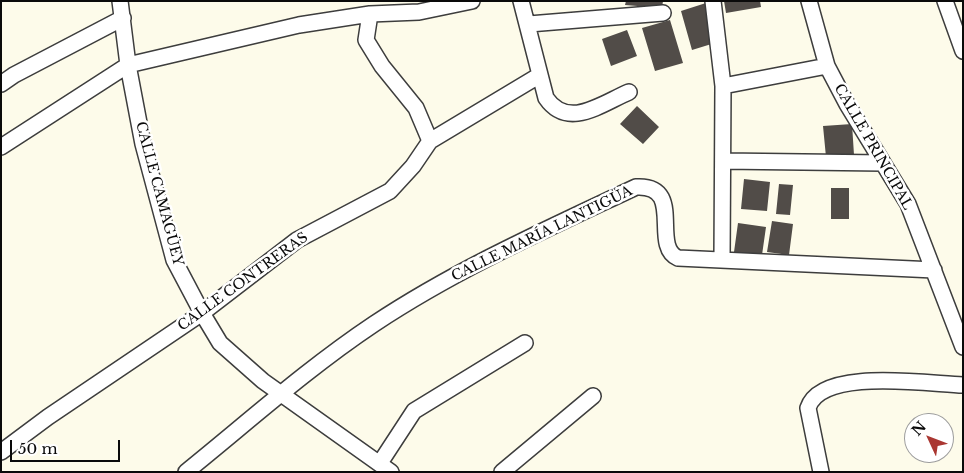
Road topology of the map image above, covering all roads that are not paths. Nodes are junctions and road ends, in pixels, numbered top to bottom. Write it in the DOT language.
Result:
graph roads {
  1 [pos="120,1"];
  2 [pos="472,1"];
  3 [pos="521,1"];
  4 [pos="714,1"];
  5 [pos="809,1"];
  6 [pos="945,1"];
  7 [pos="663,13"];
  8 [pos="370,14"];
  9 [pos="123,18"];
  10 [pos="528,24"];
  11 [pos="963,51"];
  12 [pos="128,65"];
  13 [pos="827,66"];
  14 [pos="540,74"];
  15 [pos="1,84"];
  16 [pos="723,86"];
  17 [pos="629,92"];
  18 [pos="430,141"];
  19 [pos="1,146"];
  20 [pos="724,161"];
  21 [pos="883,163"];
  22 [pos="722,259"];
  23 [pos="934,270"];
  24 [pos="202,313"];
  25 [pos="525,343"];
  26 [pos="962,345"];
  27 [pos="963,385"];
  28 [pos="282,394"];
  29 [pos="593,396"];
  30 [pos="1,452"];
  31 [pos="386,467"];
  32 [pos="186,472"];
  33 [pos="502,472"];
  34 [pos="821,472"];
  1 -- 9 [label="street, CALLE CAMAGÜEY"];
  2 -- 8 [label="street"];
  3 -- 10 [label="street"];
  4 -- 16 [label="street"];
  5 -- 13 [label="street, CALLE PRINCIPAL"];
  6 -- 11 [label="street"];
  7 -- 10 [label="street"];
  8 -- 12 [label="street"];
  8 -- 18 [label="street"];
  9 -- 12 [label="street, CALLE CAMAGÜEY"];
  9 -- 15 [label="street"];
  10 -- 14 [label="street"];
  12 -- 19 [label="street"];
  12 -- 24 [label="street, CALLE CAMAGÜEY"];
  13 -- 16 [label="street"];
  13 -- 21 [label="street, CALLE PRINCIPAL"];
  14 -- 17 [label="street"];
  14 -- 18 [label="street"];
  16 -- 20 [label="street"];
  18 -- 24 [label="street, CALLE CONTRERAS"];
  20 -- 21 [label="street"];
  20 -- 22 [label="street"];
  21 -- 23 [label="street, CALLE PRINCIPAL"];
  22 -- 23 [label="street"];
  22 -- 28 [label="street, CALLE MARÍA LANTIGÜA"];
  23 -- 26 [label="street, CALLE PRINCIPAL"];
  24 -- 28 [label="street, CALLE CAMAGÜEY"];
  24 -- 30 [label="street, CALLE CONTRERAS"];
  25 -- 31 [label="street"];
  27 -- 34 [label="street"];
  28 -- 31 [label="street, CALLE CAMAGÜEY"];
  28 -- 32 [label="street, CALLE MARÍA LANTIGÜA"];
  29 -- 33 [label="street"];
}
